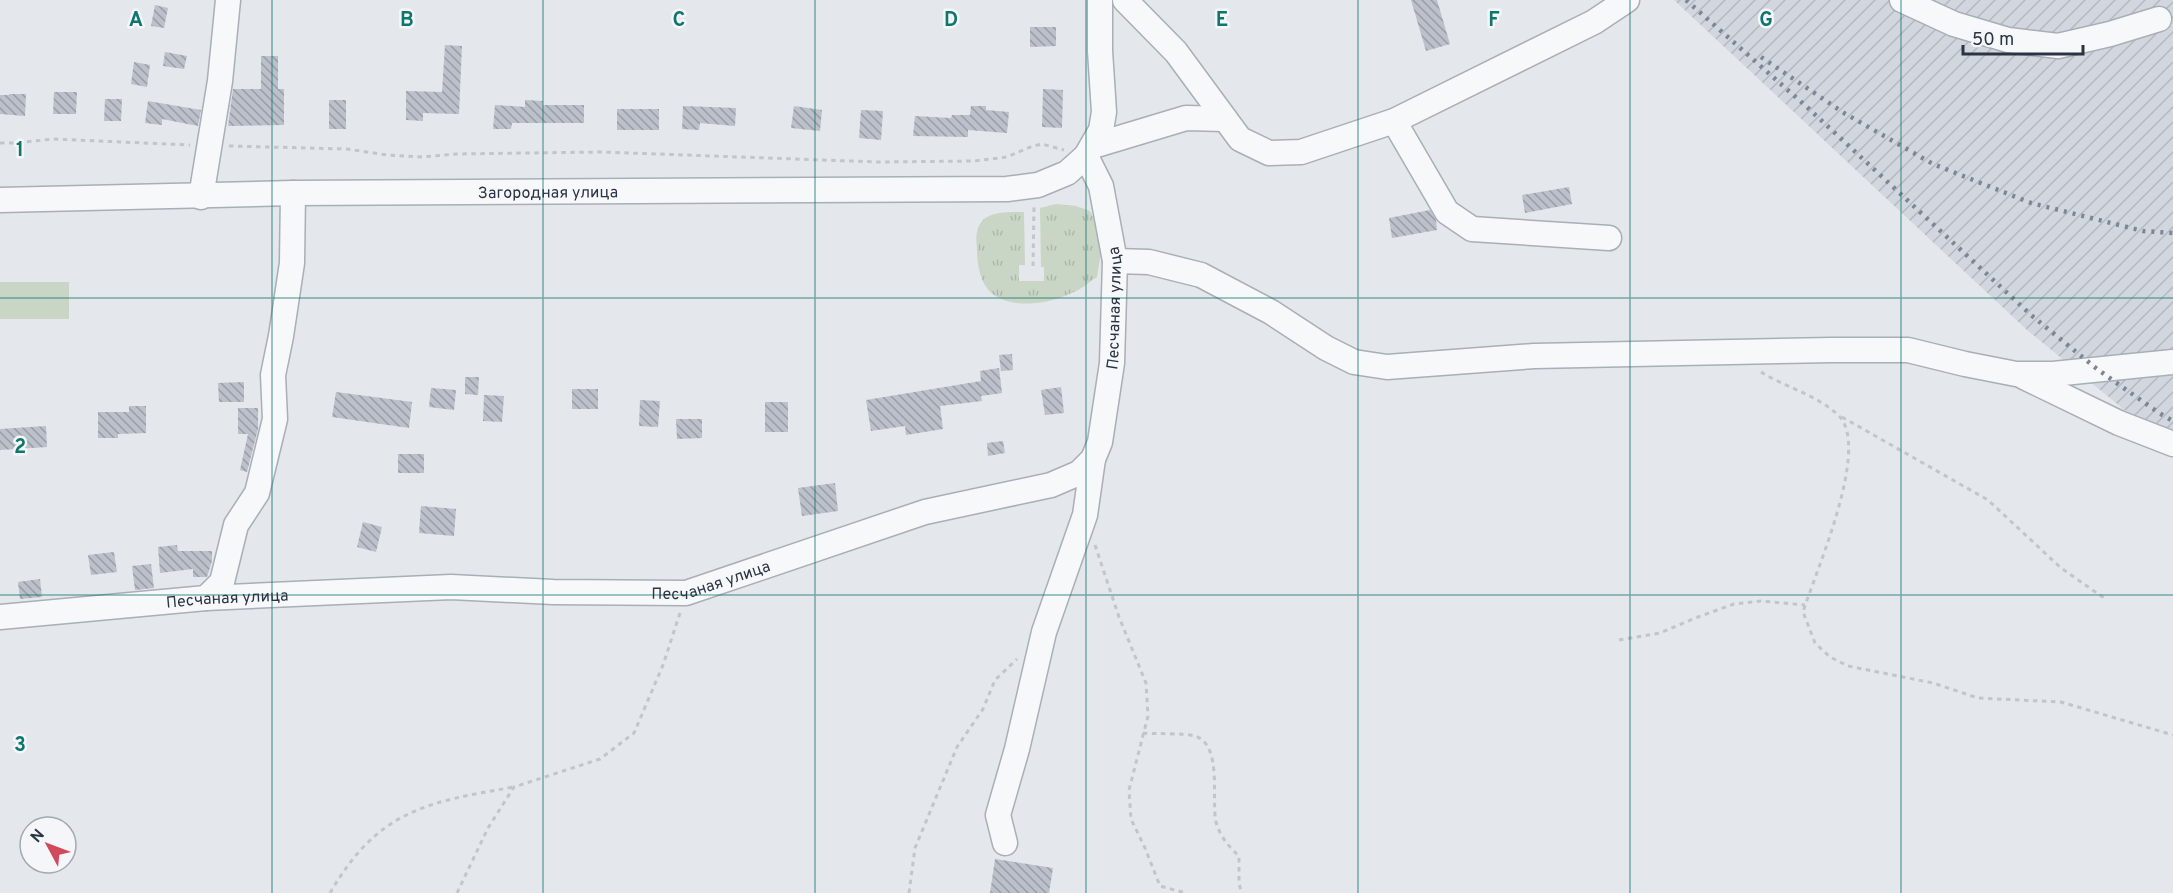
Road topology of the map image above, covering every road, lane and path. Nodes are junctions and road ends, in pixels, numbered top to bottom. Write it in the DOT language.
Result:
graph roads {
  1 [pos="228,0"];
  2 [pos="1100,0"];
  3 [pos="1125,0"];
  4 [pos="1627,0"];
  5 [pos="1902,0"];
  6 [pos="2160,19"];
  7 [pos="1225,119"];
  8 [pos="1394,122"];
  9 [pos="0,143"];
  10 [pos="210,145"];
  11 [pos="1090,151"];
  12 [pos="1034,186"];
  13 [pos="293,193"];
  14 [pos="201,197"];
  15 [pos="0,200"];
  16 [pos="1609,238"];
  17 [pos="1114,261"];
  18 [pos="1033,266"];
  19 [pos="2173,362"];
  20 [pos="1759,371"];
  21 [pos="2016,374"];
  22 [pos="1838,415"];
  23 [pos="2173,444"];
  24 [pos="1093,459"];
  25 [pos="1085,515"];
  26 [pos="686,592"];
  27 [pos="206,598"];
  28 [pos="2104,598"];
  29 [pos="1805,605"];
  30 [pos="0,617"];
  31 [pos="1619,640"];
  32 [pos="1020,656"];
  33 [pos="1143,734"];
  34 [pos="2173,735"];
  35 [pos="514,787"];
  36 [pos="1005,843"];
  37 [pos="330,893"];
  38 [pos="457,893"];
  39 [pos="909,893"];
  40 [pos="1186,893"];
  41 [pos="1242,893"];
  1 -- 10 [label="street"];
  2 -- 11 [label="street"];
  3 -- 7 [label="street"];
  4 -- 8 [label="street"];
  5 -- 6 [label="street"];
  7 -- 8 [label="street"];
  7 -- 11 [label="street"];
  8 -- 16 [label="street"];
  9 -- 10 [label="path"];
  10 -- 11 [label="path"];
  10 -- 14 [label="street"];
  11 -- 12 [label="street, Загородная улица"];
  11 -- 17 [label="street, Песчаная улица"];
  12 -- 13 [label="street, Загородная улица"];
  12 -- 18 [label="path"];
  13 -- 14 [label="street, Загородная улица"];
  13 -- 27 [label="street"];
  14 -- 15 [label="street, Загородная улица"];
  17 -- 21 [label="street"];
  17 -- 24 [label="street, Песчаная улица"];
  19 -- 21 [label="street"];
  20 -- 22 [label="path"];
  21 -- 23 [label="street"];
  22 -- 28 [label="path"];
  22 -- 29 [label="path"];
  24 -- 25 [label="street"];
  24 -- 26 [label="street, Песчаная улица"];
  25 -- 33 [label="path"];
  25 -- 36 [label="street"];
  26 -- 27 [label="street, Песчаная улица"];
  26 -- 35 [label="path"];
  27 -- 30 [label="street, Песчаная улица"];
  29 -- 31 [label="path"];
  29 -- 34 [label="path"];
  32 -- 39 [label="path"];
  33 -- 40 [label="path"];
  33 -- 41 [label="path"];
  35 -- 37 [label="path"];
  35 -- 38 [label="path"];
}
